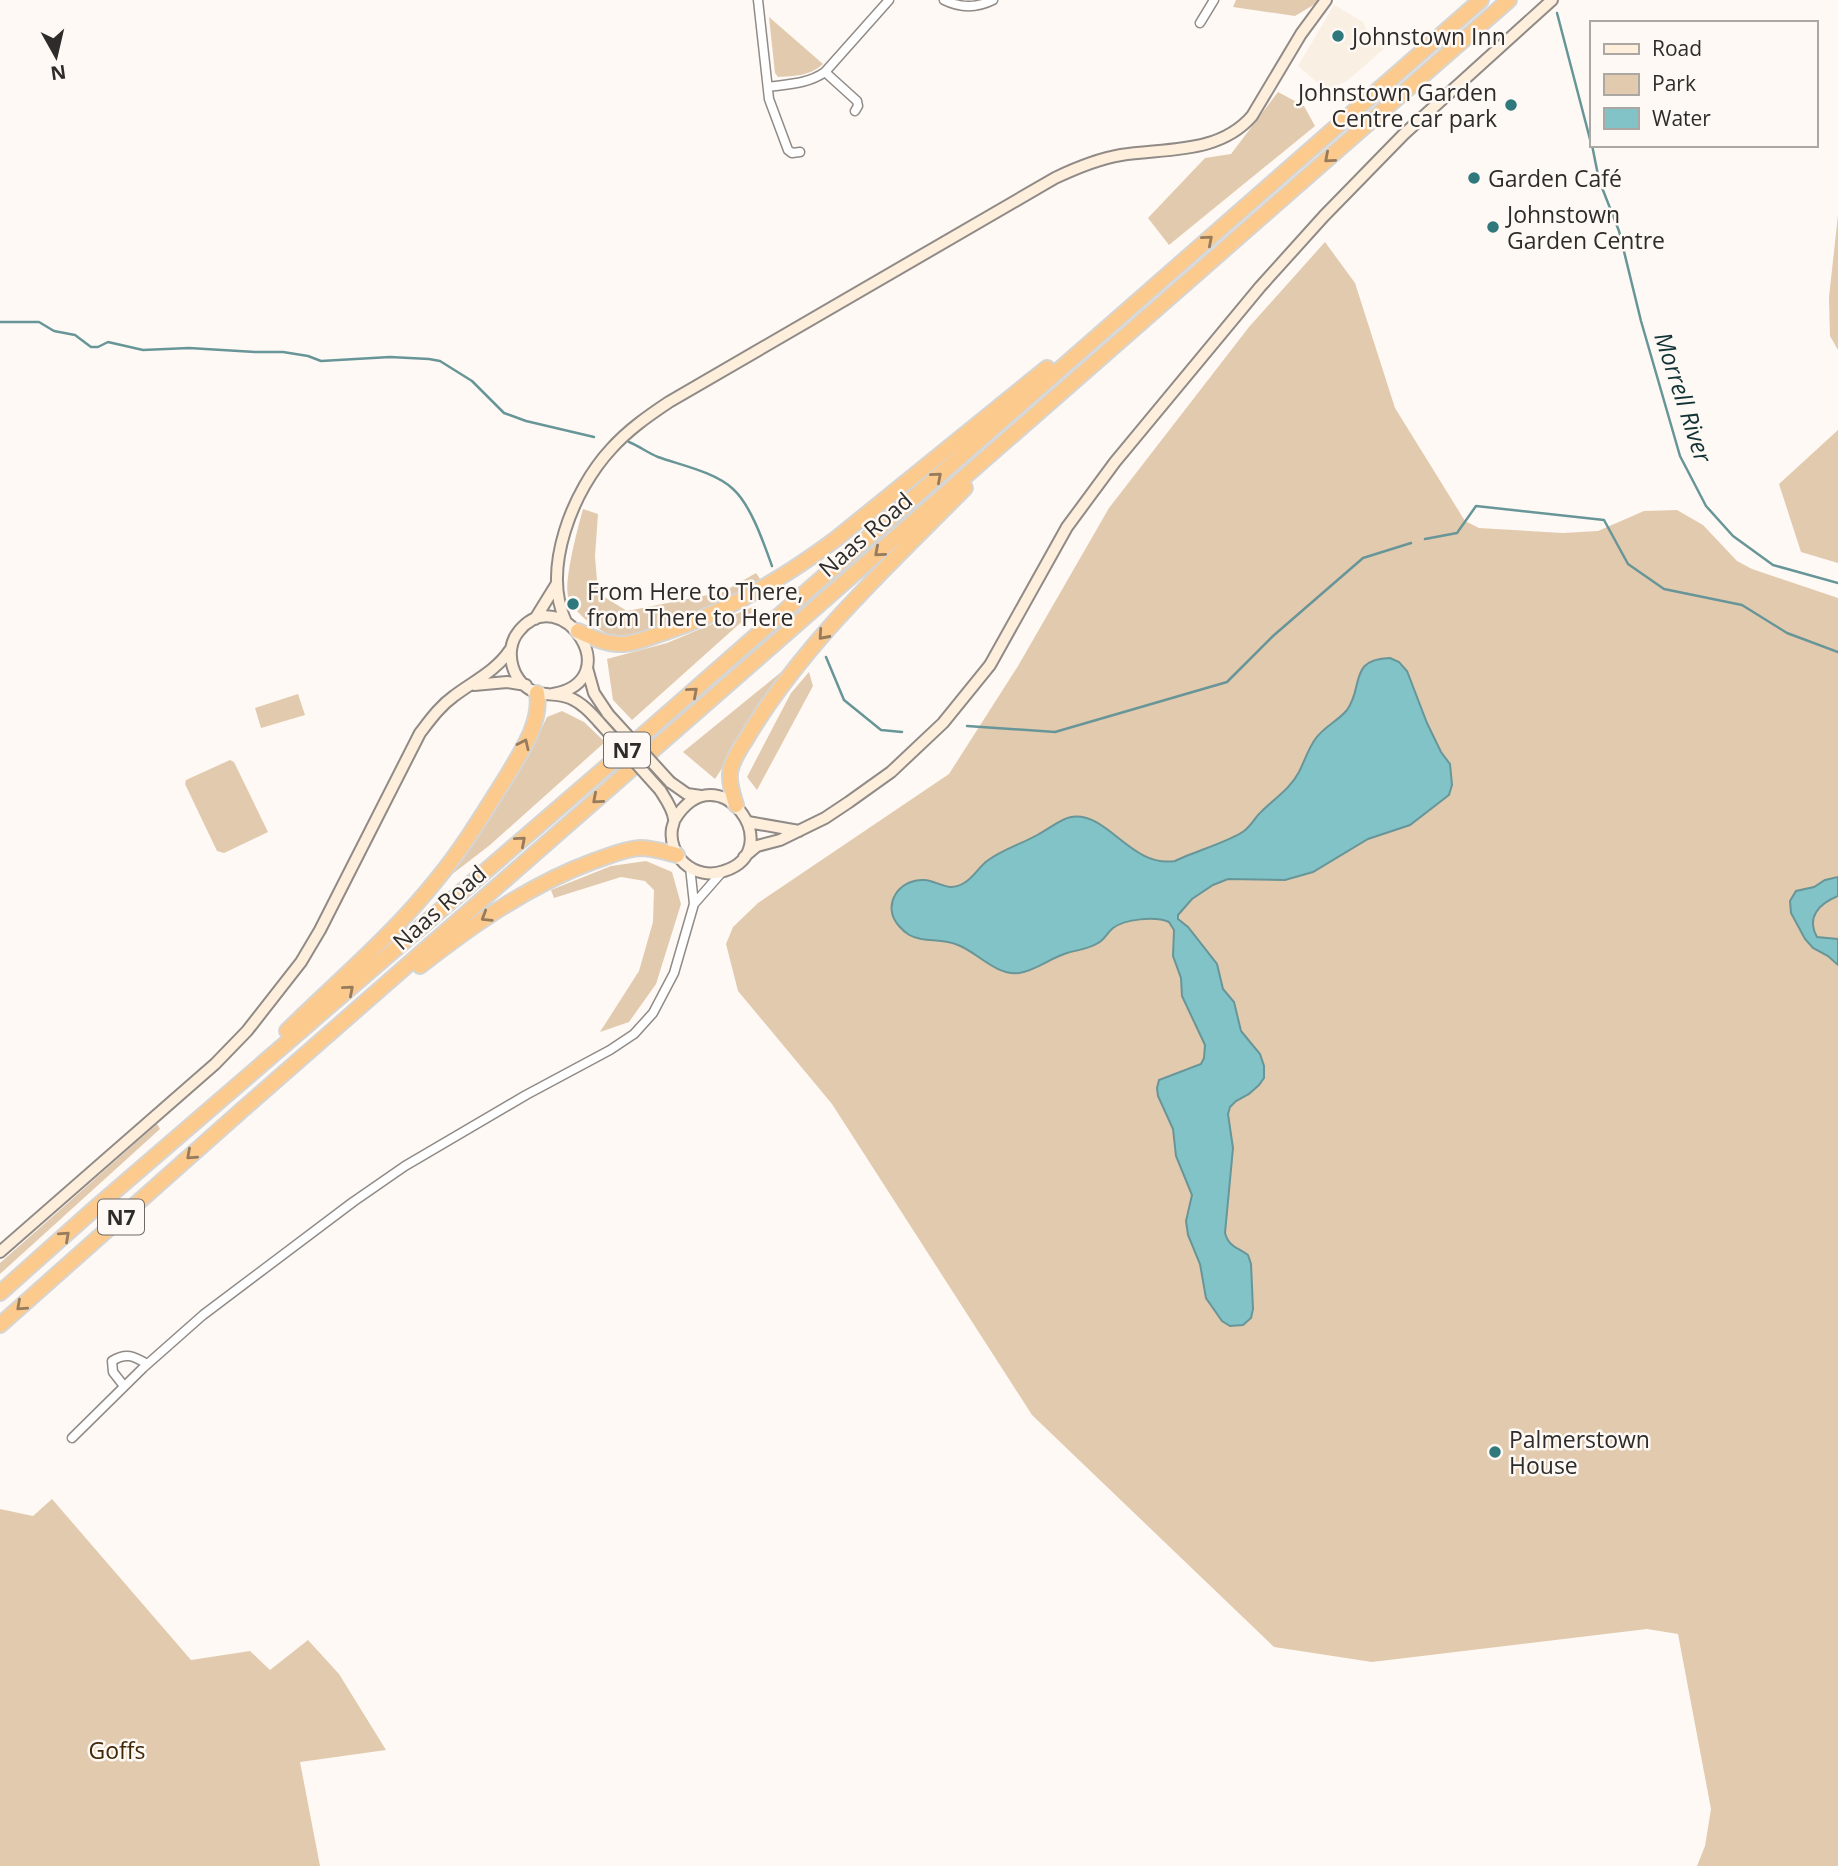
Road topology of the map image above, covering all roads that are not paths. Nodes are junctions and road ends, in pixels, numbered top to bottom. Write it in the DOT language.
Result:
graph roads {
  1 [pos="758,0"];
  2 [pos="889,0"];
  3 [pos="944,0"];
  4 [pos="993,0"];
  5 [pos="1214,0"];
  6 [pos="1326,0"];
  7 [pos="1481,0"];
  8 [pos="1509,0"];
  9 [pos="1552,0"];
  10 [pos="1200,23"];
  11 [pos="825,72"];
  12 [pos="768,87"];
  13 [pos="855,111"];
  14 [pos="800,152"];
  15 [pos="1157,285"];
  16 [pos="1170,298"];
  17 [pos="556,585"];
  18 [pos="536,619"];
  19 [pos="572,626"];
  20 [pos="510,650"];
  21 [pos="586,668"];
  22 [pos="471,685"];
  23 [pos="532,689"];
  24 [pos="553,694"];
  25 [pos="604,718"];
  26 [pos="703,796"];
  27 [pos="736,805"];
  28 [pos="675,819"];
  29 [pos="748,822"];
  30 [pos="799,831"];
  31 [pos="677,855"];
  32 [pos="744,857"];
  33 [pos="690,867"];
  34 [pos="723,872"];
  35 [pos="694,904"];
  36 [pos="242,1110"];
  37 [pos="93,1210"];
  38 [pos="0,1252"];
  39 [pos="0,1293"];
  40 [pos="0,1325"];
  41 [pos="147,1364"];
  42 [pos="124,1387"];
  43 [pos="72,1438"];
  1 -- 12 [label="street"];
  2 -- 11 [label="street"];
  3 -- 4 [label="street"];
  5 -- 10 [label="street"];
  6 -- 17 [label="street"];
  15 -- 7 [label="highway, Naas Road / N7, one-way"];
  8 -- 16 [label="highway, Naas Road / N7, one-way"];
  9 -- 30 [label="street"];
  11 -- 12 [label="street"];
  11 -- 13 [label="street"];
  12 -- 14 [label="street"];
  15 -- 19 [label="highway, N7"];
  37 -- 15 [label="highway, Naas Road / N7, one-way"];
  16 -- 27 [label="highway, N7, one-way"];
  16 -- 36 [label="highway, Naas Road / N7, one-way"];
  17 -- 18 [label="street"];
  17 -- 19 [label="street"];
  18 -- 19 [label="street"];
  18 -- 20 [label="street"];
  19 -- 21 [label="street"];
  20 -- 22 [label="street"];
  20 -- 23 [label="street"];
  21 -- 24 [label="street"];
  21 -- 25 [label="street"];
  22 -- 23 [label="street"];
  22 -- 38 [label="street"];
  23 -- 24 [label="street"];
  37 -- 23 [label="highway, N7, one-way"];
  24 -- 25 [label="street"];
  25 -- 26 [label="street, bridge"];
  25 -- 28 [label="street, bridge"];
  26 -- 27 [label="street"];
  26 -- 28 [label="street"];
  27 -- 29 [label="street"];
  28 -- 31 [label="street"];
  29 -- 30 [label="street"];
  29 -- 32 [label="street"];
  30 -- 32 [label="street"];
  31 -- 33 [label="street"];
  31 -- 36 [label="highway, N7, one-way"];
  32 -- 34 [label="street"];
  33 -- 34 [label="street"];
  33 -- 35 [label="street"];
  34 -- 35 [label="street"];
  35 -- 41 [label="street"];
  36 -- 40 [label="highway, Naas Road / N7, one-way"];
  39 -- 37 [label="highway, Naas Road / N7, one-way"];
  41 -- 42 [label="street"];
  41 -- 42 [label="street"];
  42 -- 43 [label="street"];
}
